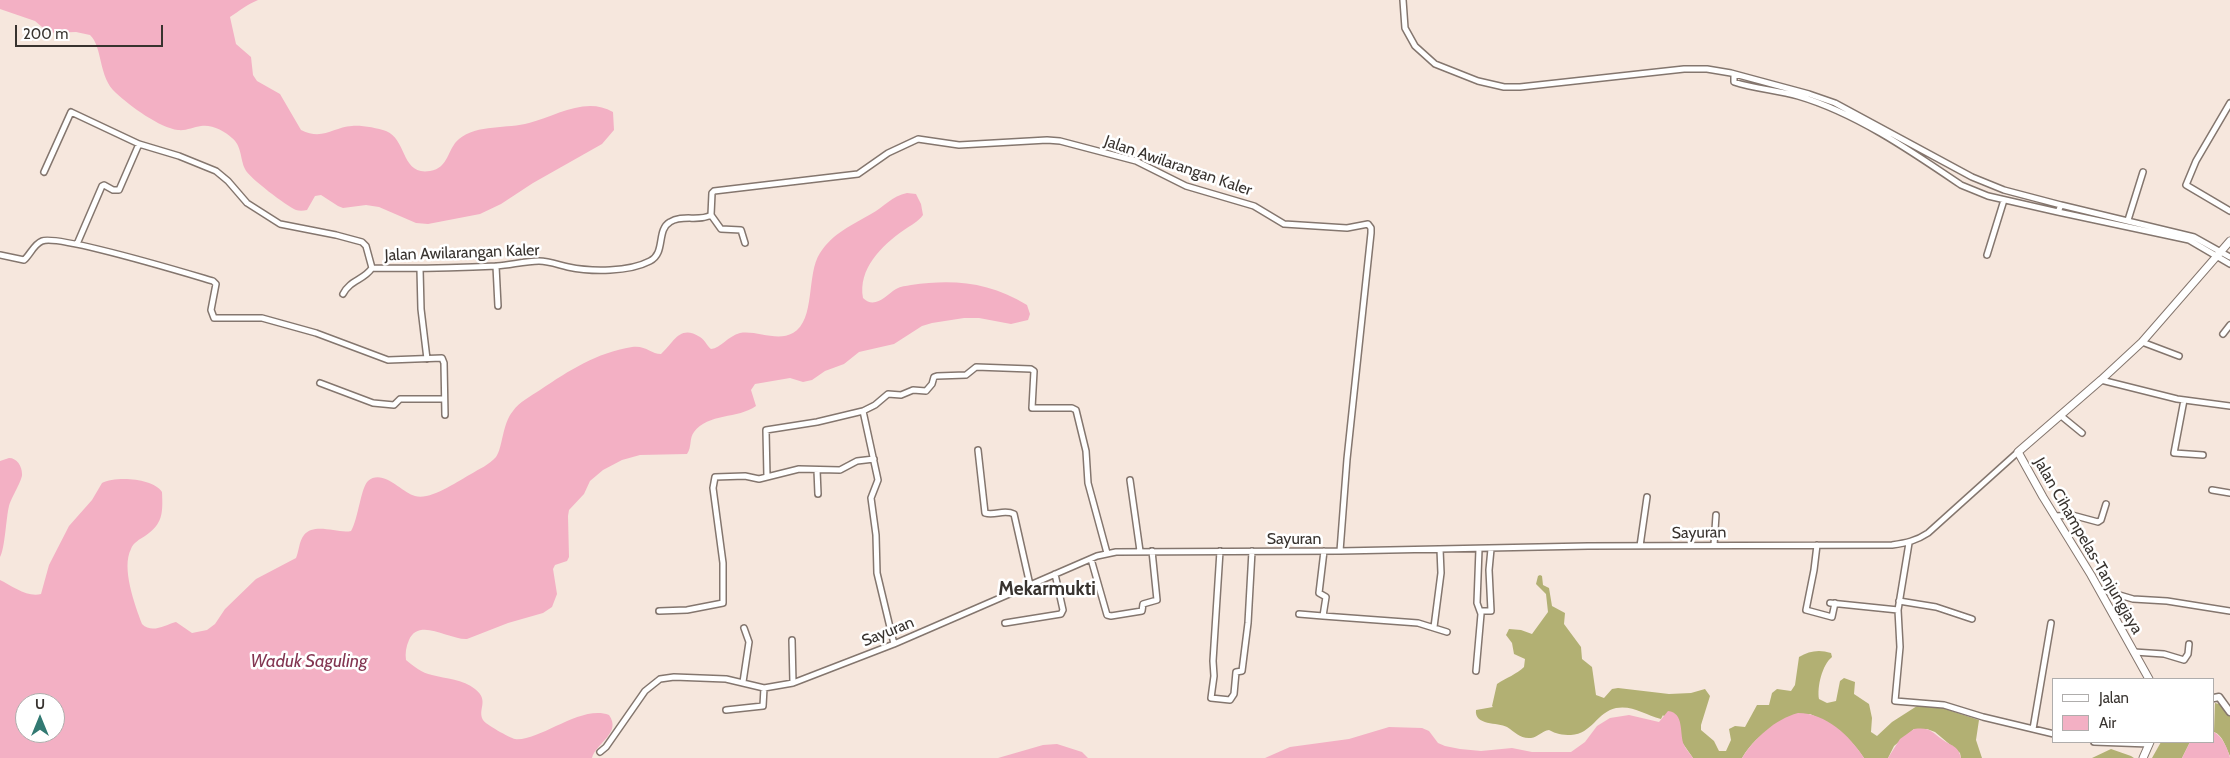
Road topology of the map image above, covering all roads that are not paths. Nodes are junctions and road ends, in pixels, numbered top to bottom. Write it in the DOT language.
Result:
graph roads {
  1 [pos="1403,0"];
  2 [pos="1734,77"];
  3 [pos="2230,103"];
  4 [pos="139,144"];
  5 [pos="44,172"];
  6 [pos="2143,172"];
  7 [pos="2004,200"];
  8 [pos="2059,208"];
  9 [pos="2230,211"];
  10 [pos="710,215"];
  11 [pos="2106,219"];
  12 [pos="2128,220"];
  13 [pos="2230,241"];
  14 [pos="745,243"];
  15 [pos="77,244"];
  16 [pos="1987,254"];
  17 [pos="2219,254"];
  18 [pos="0,255"];
  19 [pos="2230,257"];
  20 [pos="2230,264"];
  21 [pos="496,266"];
  22 [pos="372,268"];
  23 [pos="420,269"];
  24 [pos="343,294"];
  25 [pos="498,306"];
  26 [pos="2230,325"];
  27 [pos="2223,334"];
  28 [pos="2142,342"];
  29 [pos="2179,356"];
  30 [pos="427,359"];
  31 [pos="2102,380"];
  32 [pos="320,383"];
  33 [pos="444,399"];
  34 [pos="2184,400"];
  35 [pos="2230,400"];
  36 [pos="2229,406"];
  37 [pos="862,411"];
  38 [pos="445,415"];
  39 [pos="2060,415"];
  40 [pos="2082,433"];
  41 [pos="978,450"];
  42 [pos="2018,452"];
  43 [pos="2202,456"];
  44 [pos="874,459"];
  45 [pos="817,470"];
  46 [pos="767,477"];
  47 [pos="1130,480"];
  48 [pos="2212,490"];
  49 [pos="2230,493"];
  50 [pos="818,494"];
  51 [pos="1647,497"];
  52 [pos="2106,504"];
  53 [pos="1716,515"];
  54 [pos="2056,516"];
  55 [pos="1909,542"];
  56 [pos="1714,545"];
  57 [pos="1817,545"];
  58 [pos="1640,546"];
  59 [pos="1479,549"];
  60 [pos="1491,549"];
  61 [pos="1440,550"];
  62 [pos="1140,551"];
  63 [pos="1152,551"];
  64 [pos="1220,551"];
  65 [pos="1252,551"];
  66 [pos="1324,551"];
  67 [pos="1340,551"];
  68 [pos="1107,553"];
  69 [pos="1091,559"];
  70 [pos="1055,574"];
  71 [pos="1030,585"];
  72 [pos="2098,589"];
  73 [pos="1899,601"];
  74 [pos="659,610"];
  75 [pos="1898,610"];
  76 [pos="1481,611"];
  77 [pos="2230,611"];
  78 [pos="1299,614"];
  79 [pos="1323,616"];
  80 [pos="1972,619"];
  81 [pos="1005,623"];
  82 [pos="2050,623"];
  83 [pos="1434,627"];
  84 [pos="744,628"];
  85 [pos="1446,632"];
  86 [pos="792,640"];
  87 [pos="894,644"];
  88 [pos="2188,644"];
  89 [pos="2134,652"];
  90 [pos="1476,671"];
  91 [pos="2148,678"];
  92 [pos="743,682"];
  93 [pos="793,683"];
  94 [pos="764,688"];
  95 [pos="2215,698"];
  96 [pos="726,710"];
  97 [pos="2230,712"];
  98 [pos="2033,729"];
  99 [pos="2052,734"];
  100 [pos="2150,743"];
  101 [pos="600,752"];
  102 [pos="2144,758"];
  1 -- 2 [label="street"];
  2 -- 7 [label="street"];
  2 -- 8 [label="street"];
  3 -- 9 [label="street"];
  4 -- 5 [label="street, Jalan Awilarangan Kaler"];
  4 -- 15 [label="street"];
  4 -- 22 [label="street, Jalan Awilarangan Kaler"];
  6 -- 12 [label="street"];
  7 -- 8 [label="street"];
  7 -- 16 [label="street"];
  8 -- 11 [label="street"];
  10 -- 14 [label="street"];
  10 -- 21 [label="street, Jalan Awilarangan Kaler"];
  10 -- 67 [label="street, Jalan Awilarangan Kaler"];
  11 -- 12 [label="street"];
  11 -- 17 [label="street"];
  12 -- 17 [label="street"];
  13 -- 17 [label="main road, Jalan Cihampelas-Tanjungjaya"];
  15 -- 18 [label="street"];
  15 -- 30 [label="street"];
  17 -- 19 [label="street"];
  17 -- 20 [label="street"];
  17 -- 28 [label="main road, Jalan Cihampelas-Tanjungjaya"];
  21 -- 23 [label="street, Jalan Awilarangan Kaler"];
  21 -- 25 [label="street"];
  22 -- 23 [label="street, Jalan Awilarangan Kaler"];
  22 -- 24 [label="street"];
  23 -- 30 [label="street"];
  26 -- 27 [label="street"];
  28 -- 29 [label="street"];
  28 -- 31 [label="main road, Jalan Cihampelas-Tanjungjaya"];
  30 -- 33 [label="street"];
  31 -- 34 [label="street"];
  31 -- 39 [label="main road, Jalan Cihampelas-Tanjungjaya"];
  32 -- 33 [label="street"];
  33 -- 38 [label="street"];
  34 -- 36 [label="street"];
  34 -- 43 [label="street"];
  35 -- 36 [label="street"];
  37 -- 44 [label="street"];
  37 -- 46 [label="street"];
  37 -- 68 [label="street"];
  39 -- 40 [label="street"];
  39 -- 42 [label="main road, Jalan Cihampelas-Tanjungjaya"];
  41 -- 71 [label="street"];
  42 -- 54 [label="main road, Jalan Cihampelas-Tanjungjaya"];
  42 -- 55 [label="street, Sayuran"];
  44 -- 45 [label="street"];
  44 -- 87 [label="street"];
  45 -- 46 [label="street"];
  45 -- 50 [label="street"];
  46 -- 74 [label="street"];
  47 -- 62 [label="street"];
  48 -- 49 [label="street"];
  51 -- 58 [label="street"];
  52 -- 54 [label="street"];
  53 -- 56 [label="street"];
  54 -- 72 [label="main road, Jalan Cihampelas-Tanjungjaya"];
  55 -- 57 [label="street, Sayuran"];
  55 -- 73 [label="street"];
  56 -- 57 [label="street, Sayuran"];
  56 -- 58 [label="street, Sayuran"];
  57 -- 75 [label="street"];
  58 -- 60 [label="street, Sayuran"];
  59 -- 60 [label="street, Sayuran"];
  59 -- 61 [label="street, Sayuran"];
  59 -- 76 [label="street"];
  60 -- 76 [label="street"];
  61 -- 67 [label="street, Sayuran"];
  61 -- 83 [label="street"];
  62 -- 63 [label="street, Sayuran"];
  62 -- 68 [label="street, Sayuran"];
  63 -- 64 [label="street, Sayuran"];
  63 -- 69 [label="street"];
  64 -- 65 [label="street, Sayuran"];
  64 -- 65 [label="street"];
  65 -- 66 [label="street, Sayuran"];
  66 -- 67 [label="street, Sayuran"];
  66 -- 79 [label="street"];
  68 -- 69 [label="street, Sayuran"];
  69 -- 70 [label="street, Sayuran"];
  70 -- 71 [label="street, Sayuran"];
  70 -- 81 [label="street"];
  71 -- 87 [label="street, Sayuran"];
  72 -- 77 [label="street"];
  72 -- 89 [label="main road, Jalan Cihampelas-Tanjungjaya"];
  73 -- 75 [label="street"];
  73 -- 80 [label="street"];
  75 -- 98 [label="street"];
  76 -- 90 [label="street"];
  78 -- 79 [label="street"];
  79 -- 83 [label="street"];
  82 -- 98 [label="street"];
  83 -- 85 [label="street"];
  84 -- 92 [label="street"];
  86 -- 93 [label="street"];
  87 -- 93 [label="street, Sayuran"];
  88 -- 89 [label="street"];
  89 -- 91 [label="main road, Jalan Cihampelas-Tanjungjaya"];
  92 -- 94 [label="street, Sayuran"];
  92 -- 101 [label="street, Sayuran"];
  93 -- 94 [label="street, Sayuran"];
  94 -- 96 [label="street"];
  95 -- 97 [label="street"];
  98 -- 99 [label="street"];
  100 -- 102 [label="main road"];
}
